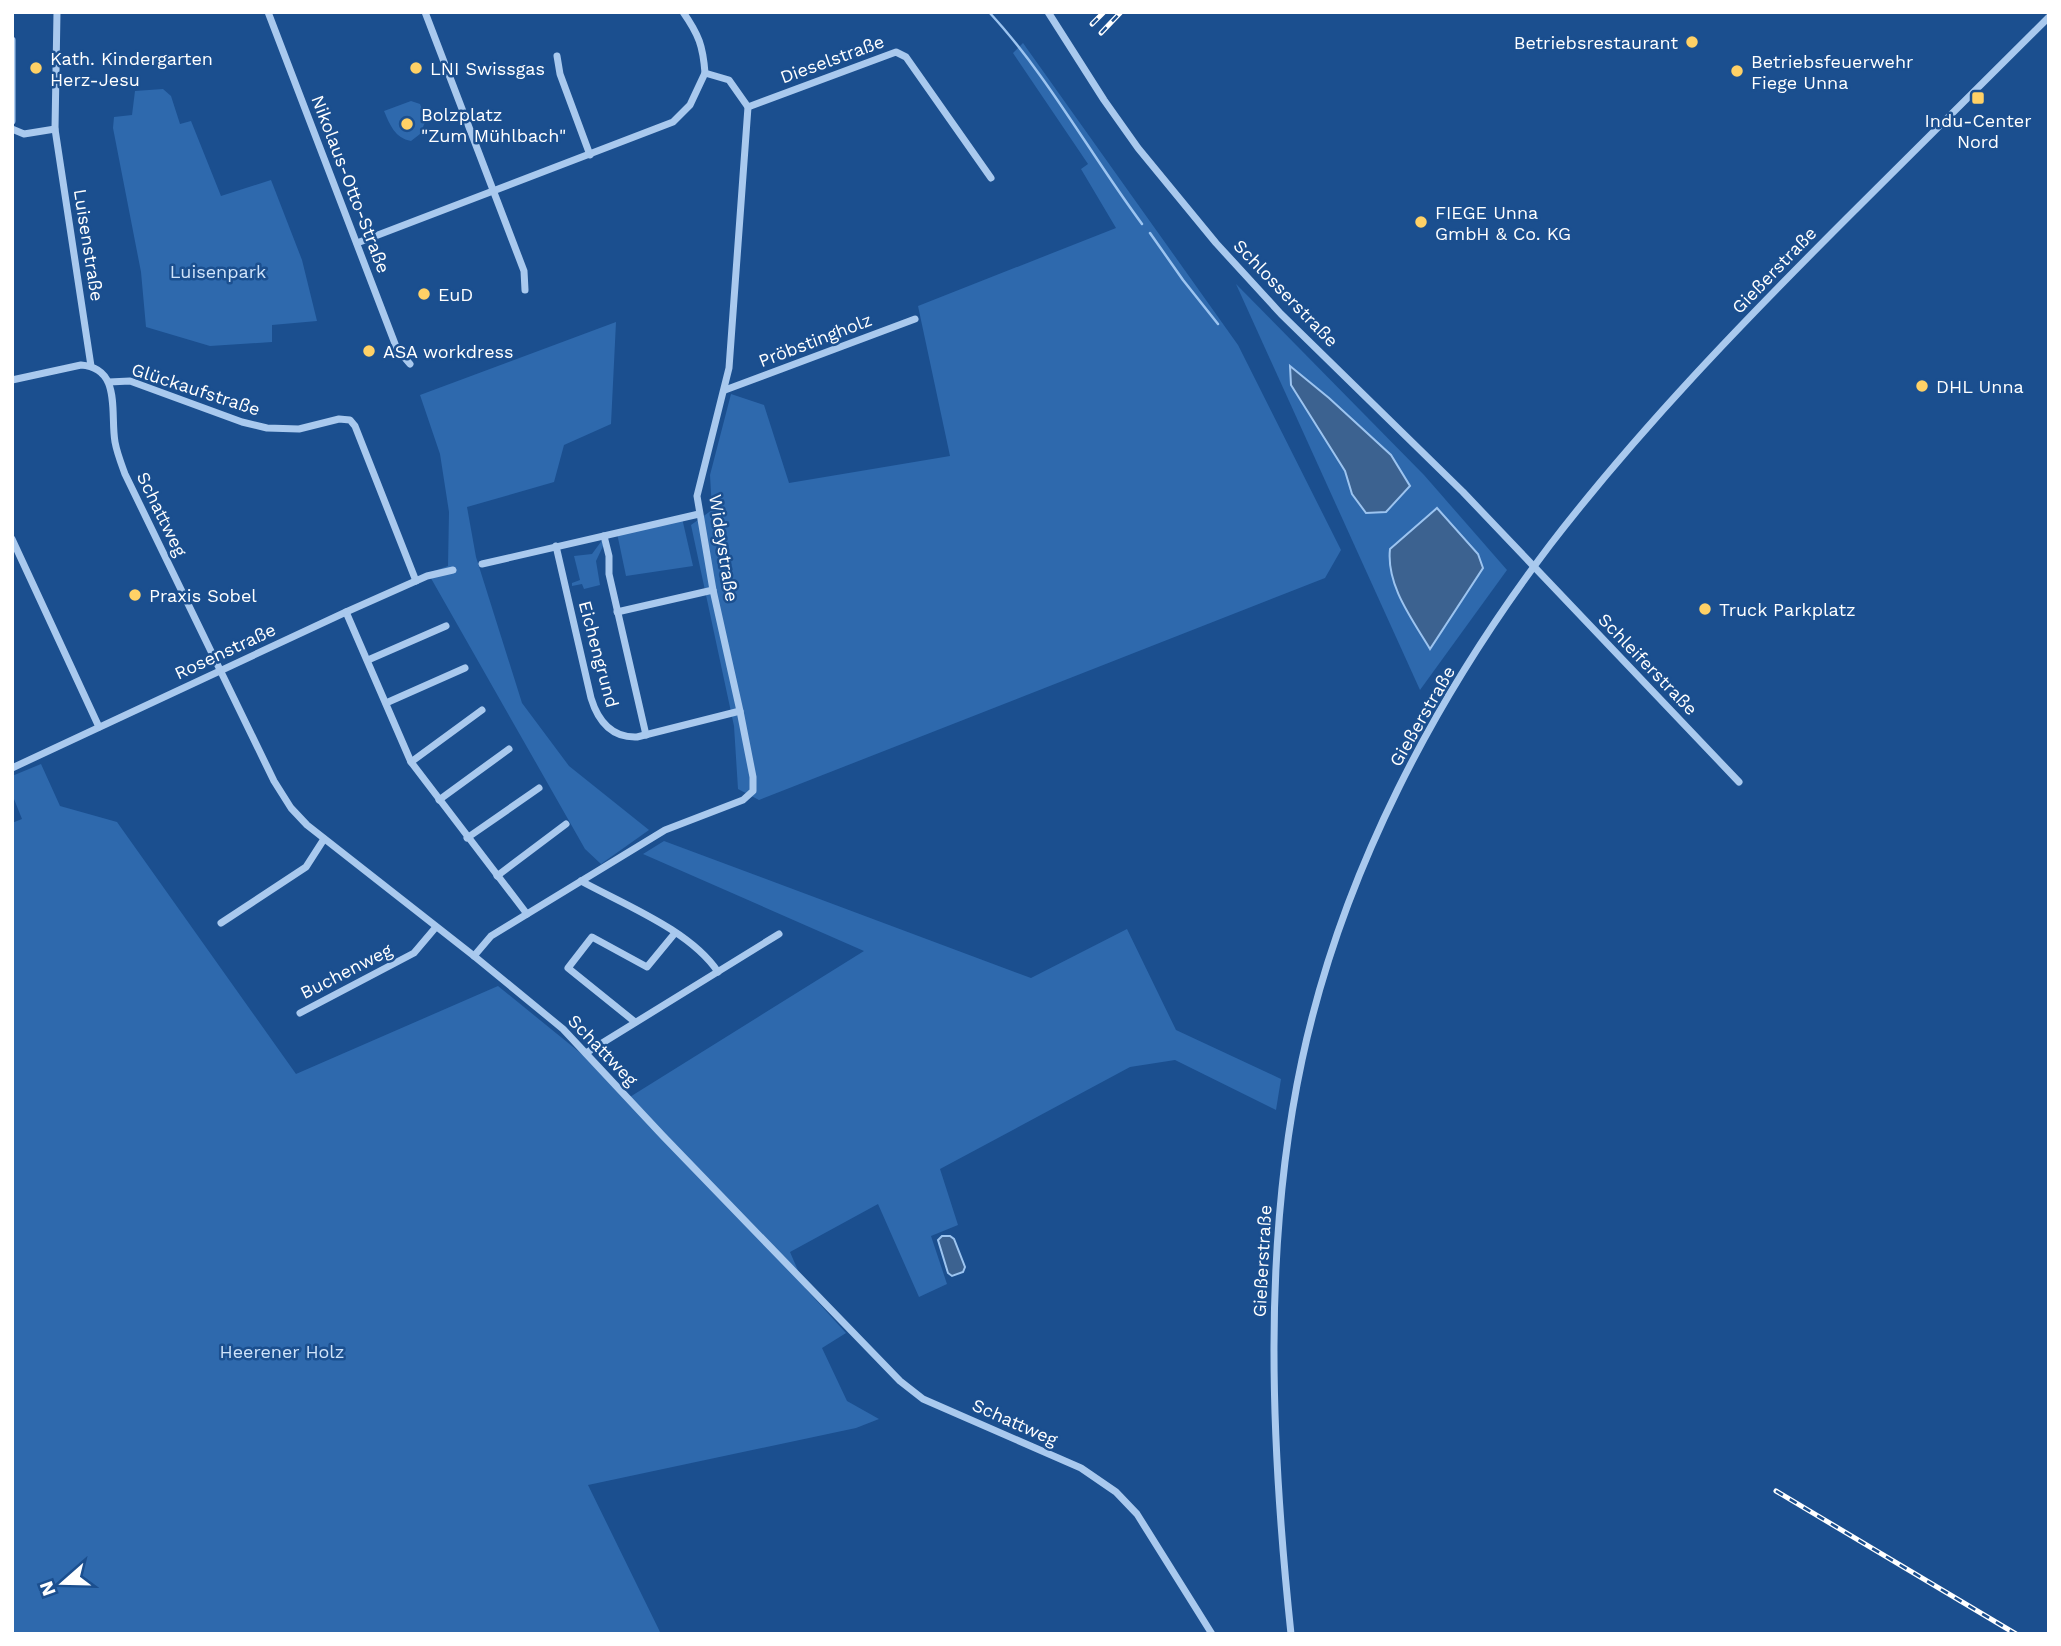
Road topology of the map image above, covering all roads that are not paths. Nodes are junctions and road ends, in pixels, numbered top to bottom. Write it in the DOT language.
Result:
graph roads {
  1 [pos="57,12"];
  2 [pos="268,12"];
  3 [pos="425,12"];
  4 [pos="683,12"];
  5 [pos="1048,12"];
  6 [pos="2049,17"];
  7 [pos="12,40"];
  8 [pos="557,55"];
  9 [pos="705,73"];
  10 [pos="748,107"];
  11 [pos="12,121"];
  12 [pos="12,129"];
  13 [pos="55,129"];
  14 [pos="590,155"];
  15 [pos="990,178"];
  16 [pos="494,191"];
  17 [pos="357,243"];
  18 [pos="525,290"];
  19 [pos="915,319"];
  20 [pos="410,364"];
  21 [pos="91,366"];
  22 [pos="12,380"];
  23 [pos="109,382"];
  24 [pos="725,390"];
  25 [pos="699,514"];
  26 [pos="604,536"];
  27 [pos="12,539"];
  28 [pos="556,546"];
  29 [pos="482,564"];
  30 [pos="1534,567"];
  31 [pos="453,570"];
  32 [pos="416,581"];
  33 [pos="713,590"];
  34 [pos="346,612"];
  35 [pos="617,612"];
  36 [pos="446,626"];
  37 [pos="368,660"];
  38 [pos="465,668"];
  39 [pos="221,671"];
  40 [pos="386,703"];
  41 [pos="482,710"];
  42 [pos="740,711"];
  43 [pos="99,727"];
  44 [pos="646,736"];
  45 [pos="509,749"];
  46 [pos="411,762"];
  47 [pos="12,768"];
  48 [pos="1739,782"];
  49 [pos="539,788"];
  50 [pos="439,800"];
  51 [pos="566,824"];
  52 [pos="467,838"];
  53 [pos="324,839"];
  54 [pos="497,876"];
  55 [pos="582,881"];
  56 [pos="527,914"];
  57 [pos="220,923"];
  58 [pos="436,927"];
  59 [pos="676,933"];
  60 [pos="779,934"];
  61 [pos="474,956"];
  62 [pos="718,972"];
  63 [pos="300,1013"];
  64 [pos="635,1022"];
  65 [pos="586,1053"];
  66 [pos="1212,1634"];
  67 [pos="1291,1634"];
  1 -- 13 [label="street, Luisenstraße"];
  2 -- 17 [label="street, Nikolaus-Otto-Straße"];
  3 -- 16 [label="street"];
  4 -- 9 [label="street"];
  5 -- 30 [label="street, Schlosserstraße"];
  6 -- 30 [label="street, Gießerstraße"];
  7 -- 11 [label="street"];
  8 -- 14 [label="street"];
  9 -- 10 [label="street"];
  9 -- 14 [label="street"];
  10 -- 15 [label="street, Dieselstraße"];
  10 -- 24 [label="street, Wideystraße"];
  12 -- 13 [label="street"];
  13 -- 21 [label="street, Luisenstraße"];
  14 -- 16 [label="street"];
  16 -- 17 [label="street"];
  16 -- 18 [label="street"];
  17 -- 20 [label="street, Nikolaus-Otto-Straße"];
  19 -- 24 [label="street, Pröbstingholz"];
  21 -- 22 [label="street"];
  21 -- 23 [label="street"];
  23 -- 32 [label="street, Glückaufstraße"];
  23 -- 39 [label="street, Schattweg"];
  24 -- 25 [label="street, Wideystraße"];
  25 -- 26 [label="street"];
  25 -- 33 [label="street, Wideystraße"];
  26 -- 28 [label="street"];
  26 -- 35 [label="street, Eichengrund"];
  27 -- 43 [label="street"];
  28 -- 29 [label="street"];
  28 -- 44 [label="street, Eichengrund"];
  30 -- 48 [label="street, Schleiferstraße"];
  30 -- 67 [label="street, Gießerstraße"];
  31 -- 32 [label="street, Rosenstraße"];
  32 -- 34 [label="street, Rosenstraße"];
  33 -- 35 [label="street, Eichengrund"];
  33 -- 42 [label="street, Wideystraße"];
  34 -- 37 [label="street"];
  34 -- 39 [label="street, Rosenstraße"];
  35 -- 44 [label="street, Eichengrund"];
  36 -- 37 [label="street"];
  37 -- 40 [label="street"];
  38 -- 40 [label="street"];
  39 -- 43 [label="street, Rosenstraße"];
  39 -- 53 [label="street, Schattweg"];
  40 -- 46 [label="street"];
  41 -- 46 [label="street"];
  42 -- 44 [label="street, Eichengrund"];
  42 -- 55 [label="street, Wideystraße"];
  43 -- 47 [label="street, Rosenstraße"];
  45 -- 50 [label="street"];
  46 -- 50 [label="street"];
  49 -- 52 [label="street"];
  50 -- 52 [label="street"];
  51 -- 54 [label="street"];
  52 -- 54 [label="street"];
  53 -- 57 [label="street"];
  53 -- 58 [label="street, Schattweg"];
  54 -- 56 [label="street"];
  55 -- 56 [label="street, Wideystraße"];
  55 -- 59 [label="street"];
  56 -- 61 [label="street, Wideystraße"];
  58 -- 61 [label="street, Schattweg"];
  58 -- 63 [label="street, Buchenweg"];
  59 -- 62 [label="street"];
  59 -- 64 [label="street"];
  60 -- 62 [label="street"];
  61 -- 65 [label="street, Schattweg"];
  62 -- 64 [label="street"];
  64 -- 65 [label="street"];
  65 -- 66 [label="street, Schattweg"];
}
